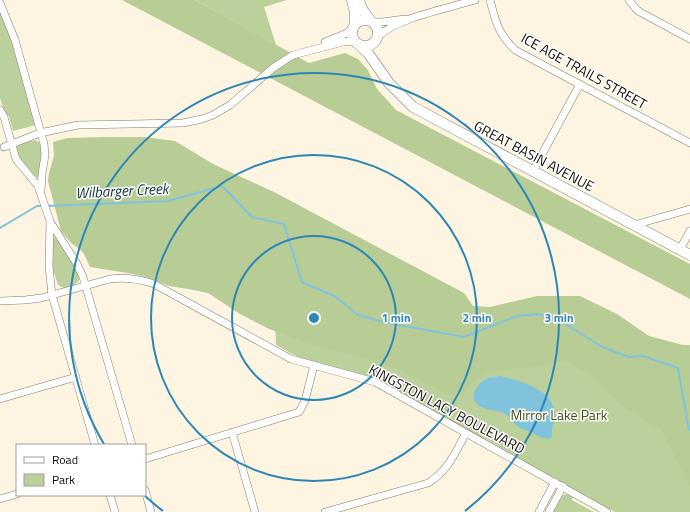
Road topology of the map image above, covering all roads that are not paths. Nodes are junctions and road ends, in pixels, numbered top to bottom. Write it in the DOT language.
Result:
graph roads {
  1 [pos="352,0"];
  2 [pos="359,0"];
  3 [pos="475,0"];
  4 [pos="490,0"];
  5 [pos="629,0"];
  6 [pos="0,3"];
  7 [pos="413,18"];
  8 [pos="371,21"];
  9 [pos="354,26"];
  10 [pos="377,39"];
  11 [pos="690,39"];
  12 [pos="358,44"];
  13 [pos="301,53"];
  14 [pos="378,67"];
  15 [pos="580,84"];
  16 [pos="0,110"];
  17 [pos="40,133"];
  18 [pos="690,143"];
  19 [pos="12,144"];
  20 [pos="4,147"];
  21 [pos="533,171"];
  22 [pos="41,193"];
  23 [pos="690,209"];
  24 [pos="50,222"];
  25 [pos="634,225"];
  26 [pos="690,231"];
  27 [pos="680,249"];
  28 [pos="690,255"];
  29 [pos="87,287"];
  30 [pos="52,295"];
  31 [pos="0,301"];
  32 [pos="314,365"];
  33 [pos="76,377"];
  34 [pos="0,399"];
  35 [pos="232,432"];
  36 [pos="466,433"];
  37 [pos="96,444"];
  38 [pos="132,444"];
  39 [pos="146,458"];
  40 [pos="555,482"];
  41 [pos="562,486"];
  42 [pos="16,494"];
  43 [pos="146,494"];
  44 [pos="110,496"];
  45 [pos="0,499"];
  46 [pos="115,512"];
  47 [pos="151,512"];
  48 [pos="255,512"];
  49 [pos="325,512"];
  50 [pos="539,512"];
  51 [pos="548,512"];
  52 [pos="607,512"];
  1 -- 9 [label="street"];
  2 -- 8 [label="street"];
  3 -- 7 [label="street"];
  4 -- 15 [label="street, ICE AGE TRAILS STREET"];
  5 -- 11 [label="street"];
  6 -- 17 [label="street"];
  7 -- 8 [label="street"];
  7 -- 10 [label="street"];
  8 -- 9 [label="street"];
  8 -- 10 [label="street"];
  9 -- 12 [label="street"];
  9 -- 13 [label="street"];
  10 -- 12 [label="street"];
  10 -- 14 [label="street, GREAT BASIN AVENUE"];
  12 -- 13 [label="street"];
  12 -- 14 [label="street, GREAT BASIN AVENUE"];
  13 -- 17 [label="street"];
  14 -- 21 [label="street, GREAT BASIN AVENUE"];
  15 -- 18 [label="street, ICE AGE TRAILS STREET"];
  15 -- 21 [label="street"];
  16 -- 19 [label="street"];
  17 -- 19 [label="street"];
  17 -- 22 [label="street"];
  19 -- 20 [label="street"];
  19 -- 22 [label="street"];
  21 -- 25 [label="street, GREAT BASIN AVENUE"];
  22 -- 24 [label="street"];
  23 -- 25 [label="street"];
  24 -- 29 [label="street"];
  24 -- 30 [label="street"];
  25 -- 27 [label="street, GREAT BASIN AVENUE"];
  26 -- 27 [label="street"];
  27 -- 28 [label="street, GREAT BASIN AVENUE"];
  29 -- 30 [label="street, KINGSTON LACY BOULEVARD"];
  29 -- 32 [label="street, KINGSTON LACY BOULEVARD"];
  29 -- 38 [label="street"];
  30 -- 31 [label="street, KINGSTON LACY BOULEVARD"];
  30 -- 33 [label="street"];
  32 -- 35 [label="street"];
  32 -- 36 [label="street, KINGSTON LACY BOULEVARD"];
  33 -- 34 [label="street"];
  33 -- 37 [label="street"];
  35 -- 39 [label="street"];
  35 -- 48 [label="street"];
  36 -- 40 [label="street, KINGSTON LACY BOULEVARD"];
  36 -- 49 [label="street"];
  40 -- 41 [label="street, KINGSTON LACY BOULEVARD"];
  40 -- 50 [label="street"];
  41 -- 51 [label="street"];
  41 -- 52 [label="street, KINGSTON LACY BOULEVARD"];
  42 -- 45 [label="street"];
  43 -- 47 [label="street"];
  44 -- 46 [label="street"];
}
